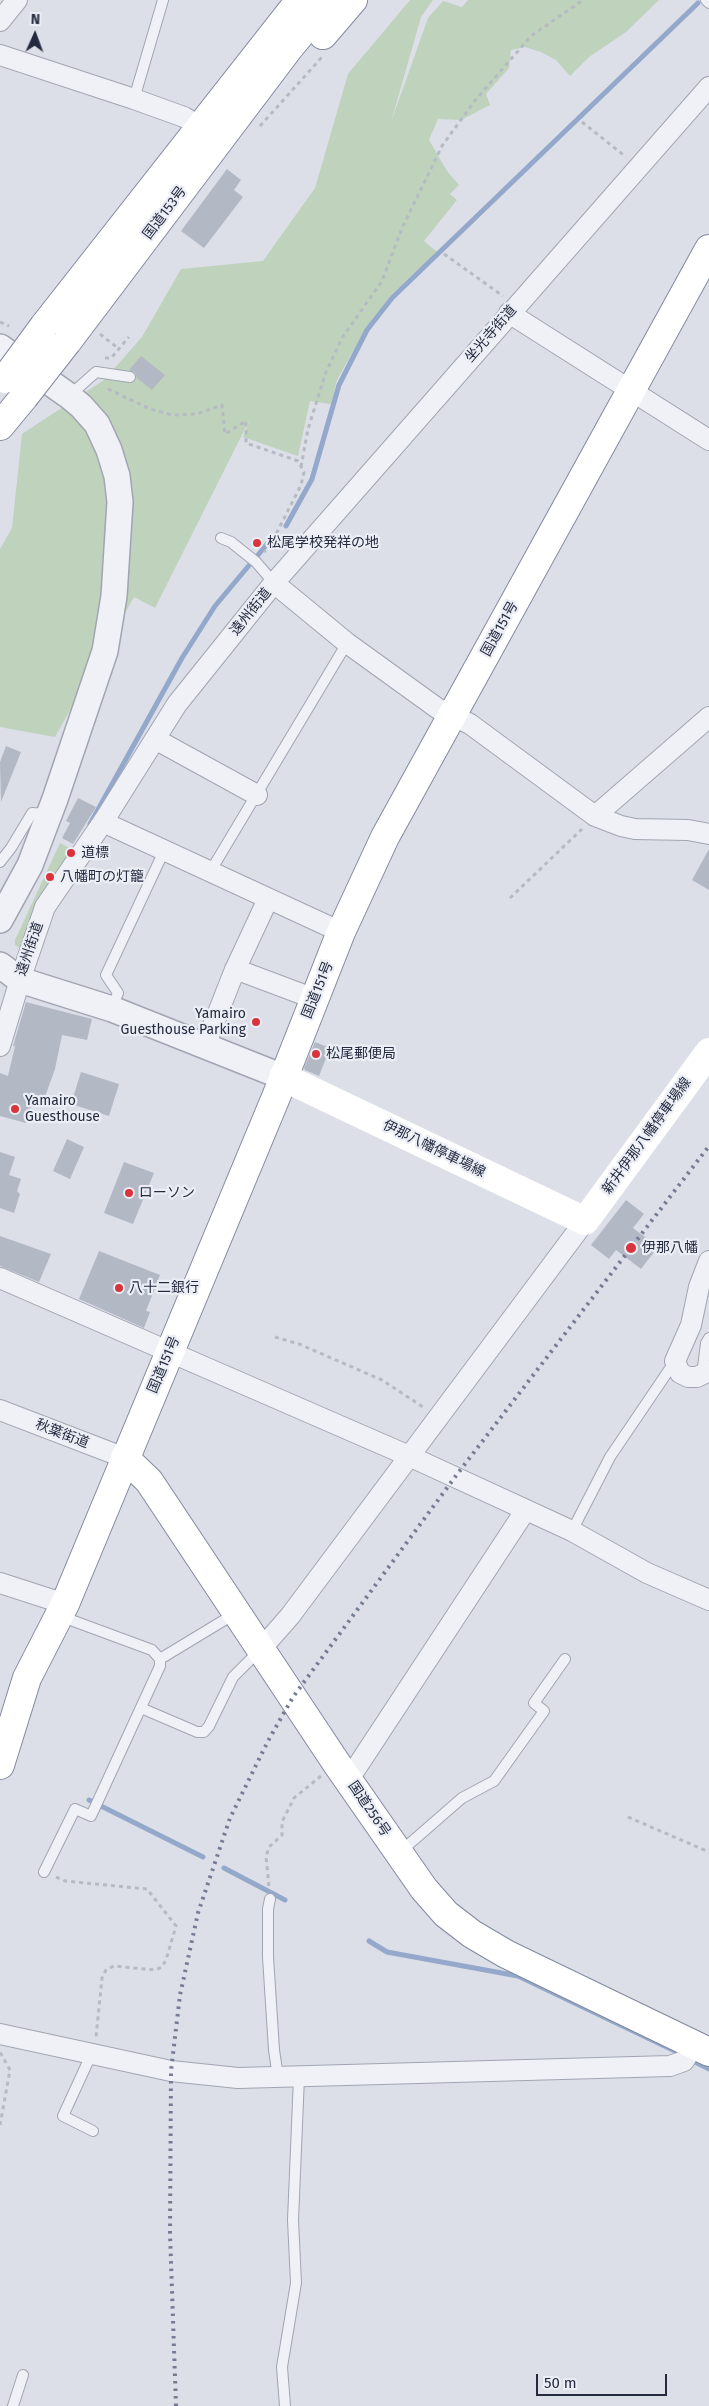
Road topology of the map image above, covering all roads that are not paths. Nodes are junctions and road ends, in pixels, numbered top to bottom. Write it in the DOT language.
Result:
graph roads {
  1 [pos="17,0"];
  2 [pos="163,0"];
  3 [pos="300,0"];
  4 [pos="329,0"];
  5 [pos="353,0"];
  6 [pos="706,0"];
  7 [pos="709,3"];
  8 [pos="0,21"];
  9 [pos="0,55"];
  10 [pos="709,87"];
  11 [pos="134,99"];
  12 [pos="238,117"];
  13 [pos="199,126"];
  14 [pos="709,249"];
  15 [pos="512,309"];
  16 [pos="0,347"];
  17 [pos="130,377"];
  18 [pos="10,387"];
  19 [pos="632,391"];
  20 [pos="69,396"];
  21 [pos="0,426"];
  22 [pos="709,440"];
  23 [pos="220,538"];
  24 [pos="274,583"];
  25 [pos="347,643"];
  26 [pos="452,717"];
  27 [pos="709,717"];
  28 [pos="155,739"];
  29 [pos="256,795"];
  30 [pos="49,814"];
  31 [pos="595,816"];
  32 [pos="103,822"];
  33 [pos="709,834"];
  34 [pos="164,851"];
  35 [pos="0,862"];
  36 [pos="210,872"];
  37 [pos="268,899"];
  38 [pos="0,920"];
  39 [pos="341,932"];
  40 [pos="235,969"];
  41 [pos="10,972"];
  42 [pos="315,999"];
  43 [pos="112,1009"];
  44 [pos="0,1046"];
  45 [pos="205,1046"];
  46 [pos="709,1052"];
  47 [pos="283,1077"];
  48 [pos="585,1221"];
  49 [pos="709,1261"];
  50 [pos="0,1278"];
  51 [pos="709,1314"];
  52 [pos="691,1326"];
  53 [pos="709,1338"];
  54 [pos="169,1352"];
  55 [pos="676,1362"];
  56 [pos="705,1373"];
  57 [pos="0,1410"];
  58 [pos="409,1456"];
  59 [pos="125,1458"];
  60 [pos="525,1511"];
  61 [pos="572,1531"];
  62 [pos="0,1583"];
  63 [pos="709,1600"];
  64 [pos="62,1610"];
  65 [pos="237,1612"];
  66 [pos="261,1649"];
  67 [pos="160,1659"];
  68 [pos="565,1659"];
  69 [pos="141,1708"];
  70 [pos="4,1736"];
  71 [pos="0,1765"];
  72 [pos="343,1771"];
  73 [pos="399,1853"];
  74 [pos="44,1872"];
  75 [pos="270,1899"];
  76 [pos="0,2034"];
  77 [pos="702,2049"];
  78 [pos="91,2055"];
  79 [pos="278,2077"];
  80 [pos="298,2077"];
  81 [pos="94,2131"];
  82 [pos="23,2375"];
  83 [pos="13,2406"];
  84 [pos="284,2406"];
  1 -- 8 [label="street"];
  2 -- 11 [label="lane"];
  3 -- 13 [label="main road, 国道153号"];
  4 -- 12 [label="main road, 国道153号"];
  5 -- 12 [label="main road"];
  6 -- 7 [label="lane"];
  9 -- 11 [label="street"];
  10 -- 15 [label="street, 坐光寺街道"];
  11 -- 13 [label="street"];
  12 -- 18 [label="main road, 国道153号, bridge"];
  13 -- 18 [label="main road, 国道153号, bridge"];
  14 -- 19 [label="main road, 国道151号"];
  15 -- 19 [label="street"];
  15 -- 24 [label="street, 坐光寺街道"];
  16 -- 20 [label="street"];
  17 -- 20 [label="lane"];
  18 -- 21 [label="main road, 国道153号"];
  19 -- 22 [label="street"];
  19 -- 26 [label="main road, 国道151号"];
  20 -- 30 [label="street"];
  23 -- 24 [label="lane, 遠州街道"];
  24 -- 25 [label="street"];
  24 -- 28 [label="street, 遠州街道"];
  25 -- 26 [label="street"];
  25 -- 29 [label="lane"];
  26 -- 31 [label="street"];
  26 -- 39 [label="main road, 国道151号"];
  27 -- 31 [label="street"];
  28 -- 29 [label="street"];
  28 -- 32 [label="street, 遠州街道"];
  29 -- 36 [label="lane"];
  30 -- 35 [label="lane"];
  30 -- 38 [label="street"];
  31 -- 33 [label="street"];
  32 -- 34 [label="street"];
  32 -- 41 [label="street, 遠州街道"];
  34 -- 36 [label="street"];
  34 -- 43 [label="lane"];
  36 -- 37 [label="street"];
  37 -- 39 [label="street"];
  37 -- 40 [label="street"];
  39 -- 42 [label="main road, 国道151号"];
  40 -- 42 [label="street"];
  40 -- 45 [label="street"];
  41 -- 43 [label="street"];
  41 -- 44 [label="street, 遠州街道"];
  42 -- 47 [label="main road, 国道151号"];
  43 -- 45 [label="street"];
  45 -- 47 [label="street"];
  46 -- 48 [label="main road, 新井伊那八幡停車場線"];
  47 -- 48 [label="main road, 伊那八幡停車場線"];
  47 -- 54 [label="main road, 国道151号"];
  48 -- 58 [label="street"];
  49 -- 52 [label="street"];
  50 -- 54 [label="street"];
  51 -- 52 [label="street"];
  52 -- 55 [label="street"];
  53 -- 56 [label="lane"];
  54 -- 58 [label="street"];
  54 -- 59 [label="main road, 国道151号"];
  55 -- 56 [label="street"];
  55 -- 61 [label="lane"];
  57 -- 59 [label="street, 秋葉街道"];
  58 -- 60 [label="street"];
  58 -- 66 [label="street"];
  59 -- 64 [label="main road, 国道151号"];
  59 -- 65 [label="main road, 国道256号"];
  60 -- 61 [label="street"];
  60 -- 72 [label="street"];
  61 -- 63 [label="street"];
  62 -- 64 [label="street"];
  64 -- 67 [label="lane"];
  64 -- 70 [label="main road, 国道151号"];
  65 -- 66 [label="main road, 国道256号"];
  65 -- 67 [label="lane"];
  66 -- 69 [label="lane"];
  66 -- 72 [label="main road, 国道256号"];
  67 -- 69 [label="lane"];
  68 -- 73 [label="lane"];
  69 -- 74 [label="lane"];
  70 -- 71 [label="main road, 国道151号"];
  72 -- 73 [label="main road, 国道256号"];
  73 -- 77 [label="main road, 国道256号"];
  75 -- 79 [label="lane"];
  76 -- 78 [label="street"];
  77 -- 80 [label="street"];
  78 -- 79 [label="street"];
  78 -- 81 [label="lane"];
  79 -- 80 [label="street"];
  80 -- 84 [label="lane"];
  82 -- 83 [label="lane"];
}
